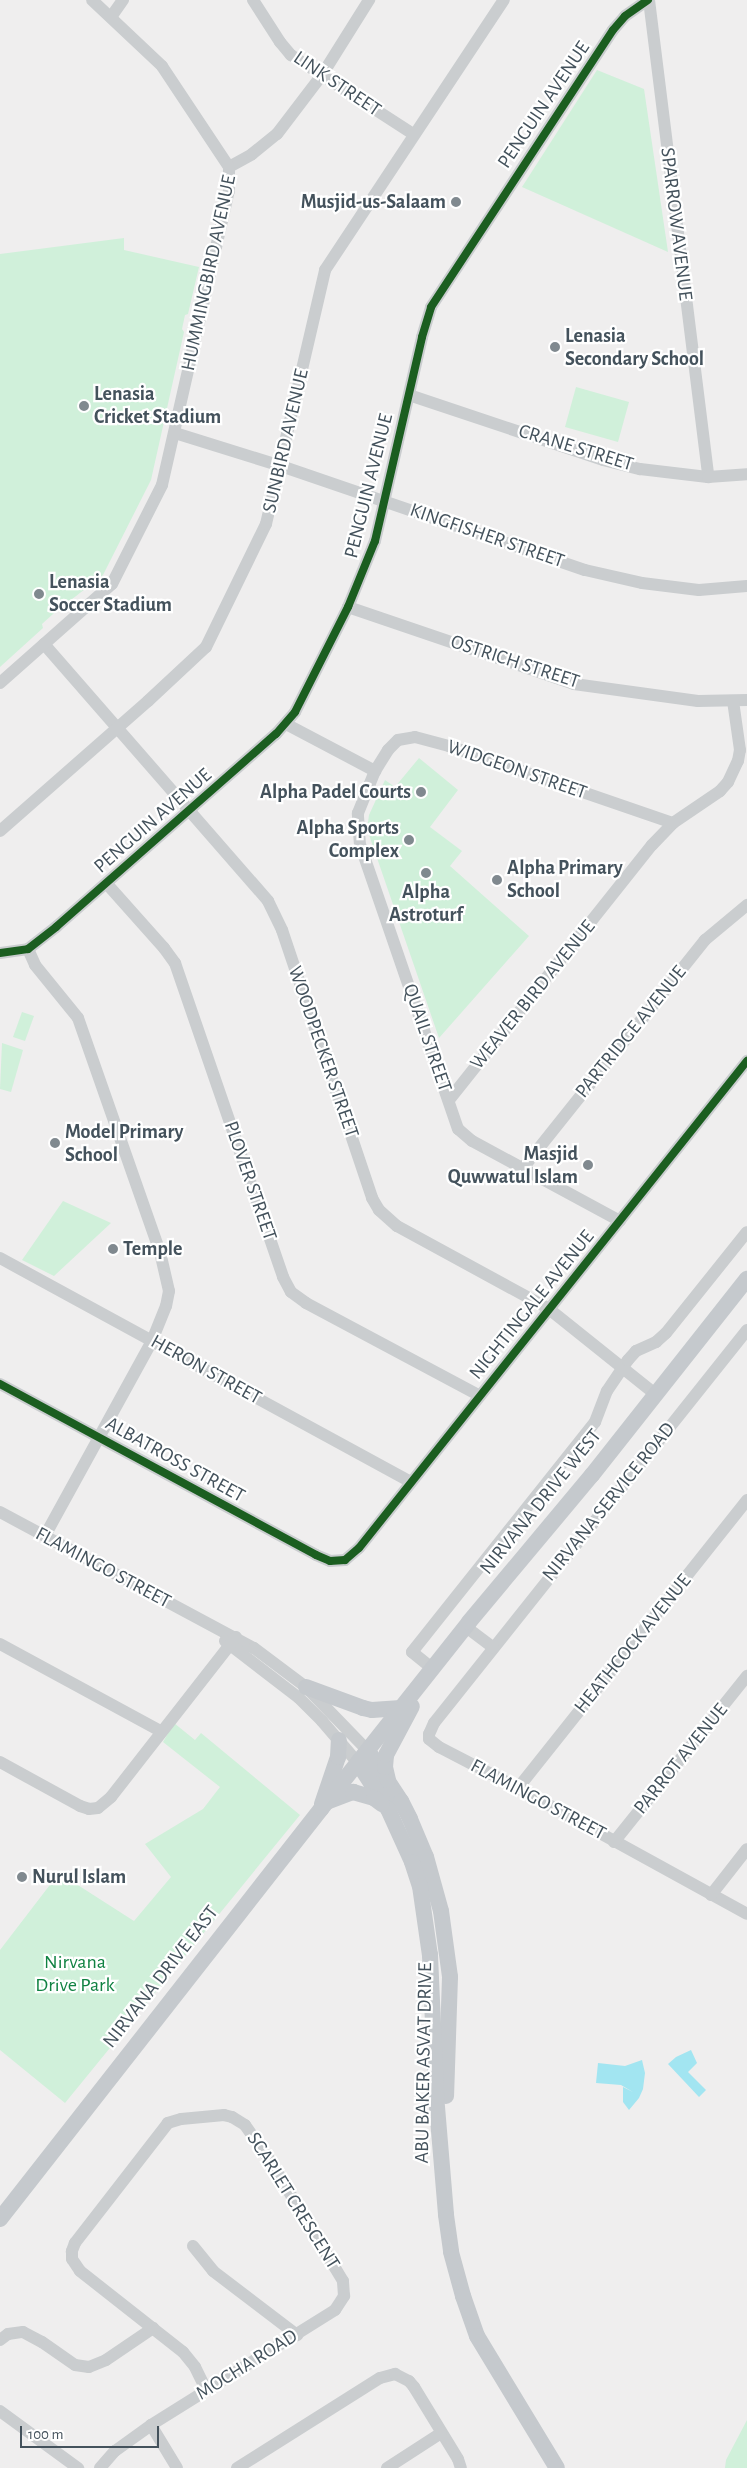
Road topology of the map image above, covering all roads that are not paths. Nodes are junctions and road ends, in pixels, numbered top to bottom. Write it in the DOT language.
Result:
graph roads {
  1 [pos="92,0"];
  2 [pos="123,0"];
  3 [pos="253,0"];
  4 [pos="369,0"];
  5 [pos="504,0"];
  6 [pos="648,0"];
  7 [pos="111,17"];
  8 [pos="322,75"];
  9 [pos="413,134"];
  10 [pos="229,168"];
  11 [pos="409,395"];
  12 [pos="175,433"];
  13 [pos="282,466"];
  14 [pos="747,474"];
  15 [pos="708,477"];
  16 [pos="385,501"];
  17 [pos="747,586"];
  18 [pos="348,608"];
  19 [pos="44,644"];
  20 [pos="0,683"];
  21 [pos="747,700"];
  22 [pos="733,701"];
  23 [pos="286,724"];
  24 [pos="117,728"];
  25 [pos="375,771"];
  26 [pos="189,809"];
  27 [pos="673,823"];
  28 [pos="0,831"];
  29 [pos="107,884"];
  30 [pos="747,905"];
  31 [pos="28,950"];
  32 [pos="0,953"];
  33 [pos="747,1061"];
  34 [pos="449,1100"];
  35 [pos="523,1168"];
  36 [pos="620,1221"];
  37 [pos="747,1232"];
  38 [pos="0,1258"];
  39 [pos="747,1280"];
  40 [pos="549,1309"];
  41 [pos="747,1330"];
  42 [pos="152,1341"];
  43 [pos="622,1368"];
  44 [pos="0,1384"];
  45 [pos="655,1394"];
  46 [pos="480,1396"];
  47 [pos="99,1437"];
  48 [pos="411,1482"];
  49 [pos="747,1500"];
  50 [pos="0,1512"];
  51 [pos="45,1536"];
  52 [pos="337,1561"];
  53 [pos="466,1627"];
  54 [pos="233,1641"];
  55 [pos="0,1644"];
  56 [pos="493,1647"];
  57 [pos="429,1674"];
  58 [pos="747,1676"];
  59 [pos="306,1686"];
  60 [pos="401,1708"];
  61 [pos="160,1731"];
  62 [pos="339,1740"];
  63 [pos="363,1757"];
  64 [pos="0,1762"];
  65 [pos="388,1781"];
  66 [pos="518,1788"];
  67 [pos="324,1805"];
  68 [pos="388,1809"];
  69 [pos="614,1842"];
  70 [pos="747,1849"];
  71 [pos="711,1895"];
  72 [pos="747,1914"];
  73 [pos="443,2184"];
  74 [pos="0,2219"];
  75 [pos="193,2246"];
  76 [pos="344,2296"];
  77 [pos="153,2328"];
  78 [pos="297,2335"];
  79 [pos="0,2340"];
  80 [pos="206,2390"];
  81 [pos="0,2411"];
  82 [pos="151,2426"];
  83 [pos="441,2433"];
  84 [pos="78,2468"];
  85 [pos="100,2468"];
  86 [pos="177,2468"];
  87 [pos="237,2468"];
  88 [pos="387,2468"];
  89 [pos="461,2468"];
  90 [pos="558,2468"];
  1 -- 7 [label="street"];
  2 -- 7 [label="street"];
  3 -- 8 [label="street, LINK STREET"];
  4 -- 8 [label="street, HUMMINGBIRD AVENUE"];
  5 -- 9 [label="street, SUNBIRD AVENUE"];
  6 -- 11 [label="street, PENGUIN AVENUE"];
  6 -- 15 [label="street, SPARROW AVENUE"];
  7 -- 10 [label="street"];
  8 -- 9 [label="street, LINK STREET"];
  8 -- 10 [label="street, HUMMINGBIRD AVENUE"];
  9 -- 13 [label="street, SUNBIRD AVENUE"];
  10 -- 12 [label="street, HUMMINGBIRD AVENUE"];
  11 -- 15 [label="street, CRANE STREET"];
  11 -- 16 [label="street, PENGUIN AVENUE"];
  12 -- 13 [label="street, KINGFISHER STREET"];
  12 -- 19 [label="street, HUMMINGBIRD AVENUE"];
  13 -- 16 [label="street, KINGFISHER STREET"];
  13 -- 24 [label="street, SUNBIRD AVENUE"];
  14 -- 15 [label="street, CRANE STREET"];
  16 -- 17 [label="street, KINGFISHER STREET"];
  16 -- 18 [label="street, PENGUIN AVENUE"];
  18 -- 22 [label="street, OSTRICH STREET"];
  18 -- 23 [label="street, PENGUIN AVENUE"];
  19 -- 20 [label="street, HUMMINGBIRD AVENUE"];
  19 -- 24 [label="street, WOODPECKER STREET"];
  21 -- 22 [label="street, OSTRICH STREET"];
  22 -- 27 [label="street, WEAVER BIRD AVENUE"];
  23 -- 25 [label="street"];
  23 -- 26 [label="street, PENGUIN AVENUE"];
  24 -- 26 [label="street, WOODPECKER STREET"];
  24 -- 28 [label="street, SUNBIRD AVENUE"];
  25 -- 27 [label="street, WIDGEON STREET"];
  25 -- 34 [label="street, QUAIL STREET"];
  26 -- 29 [label="street, PENGUIN AVENUE"];
  26 -- 40 [label="street, WOODPECKER STREET"];
  27 -- 34 [label="street, WEAVER BIRD AVENUE"];
  29 -- 31 [label="street, PENGUIN AVENUE"];
  29 -- 46 [label="street, PLOVER STREET"];
  30 -- 35 [label="street, PARTRIDGE AVENUE"];
  31 -- 32 [label="street"];
  31 -- 42 [label="street"];
  33 -- 36 [label="street, NIGHTINGALE AVENUE"];
  34 -- 35 [label="street, QUAIL STREET"];
  35 -- 36 [label="street, QUAIL STREET"];
  36 -- 40 [label="street, NIGHTINGALE AVENUE"];
  37 -- 43 [label="street"];
  38 -- 42 [label="street, HERON STREET"];
  39 -- 45 [label="main road, NIRVANA DRIVE WEST"];
  40 -- 43 [label="street, WOODPECKER STREET"];
  40 -- 46 [label="street, NIGHTINGALE AVENUE"];
  41 -- 56 [label="street, NIRVANA SERVICE ROAD"];
  42 -- 47 [label="street"];
  42 -- 48 [label="street, HERON STREET"];
  43 -- 45 [label="street, WOODPECKER STREET"];
  43 -- 57 [label="street"];
  44 -- 47 [label="street, ALBATROSS STREET"];
  45 -- 53 [label="main road, NIRVANA DRIVE WEST"];
  46 -- 48 [label="street, NIGHTINGALE AVENUE"];
  47 -- 51 [label="street"];
  47 -- 52 [label="street, ALBATROSS STREET"];
  48 -- 52 [label="street, NIGHTINGALE AVENUE"];
  49 -- 66 [label="street, HEATHCOCK AVENUE"];
  50 -- 51 [label="street, FLAMINGO STREET"];
  51 -- 54 [label="street, FLAMINGO STREET"];
  53 -- 56 [label="street"];
  53 -- 57 [label="main road, NIRVANA DRIVE WEST"];
  54 -- 59 [label="street, FLAMINGO STREET"];
  54 -- 61 [label="street"];
  54 -- 62 [label="street, FLAMINGO STREET"];
  55 -- 61 [label="street"];
  56 -- 66 [label="street, FLAMINGO STREET"];
  57 -- 60 [label="main road, NIRVANA DRIVE WEST"];
  57 -- 65 [label="main road"];
  58 -- 69 [label="street, PARROT AVENUE"];
  59 -- 60 [label="main road"];
  59 -- 63 [label="street, FLAMINGO STREET"];
  60 -- 63 [label="main road, NIRVANA DRIVE WEST"];
  61 -- 64 [label="street"];
  62 -- 63 [label="street, FLAMINGO STREET"];
  62 -- 67 [label="main road"];
  63 -- 65 [label="main road, ABU BAKER ASVAT DRIVE"];
  63 -- 67 [label="main road, NIRVANA DRIVE EAST"];
  63 -- 68 [label="main road, ABU BAKER ASVAT DRIVE"];
  65 -- 73 [label="main road, ABU BAKER ASVAT DRIVE"];
  66 -- 69 [label="street, FLAMINGO STREET"];
  67 -- 68 [label="main road"];
  67 -- 74 [label="main road, NIRVANA DRIVE EAST"];
  68 -- 73 [label="main road, ABU BAKER ASVAT DRIVE"];
  69 -- 71 [label="street, FLAMINGO STREET"];
  70 -- 71 [label="street"];
  71 -- 72 [label="street, FLAMINGO STREET"];
  73 -- 90 [label="main road, ABU BAKER ASVAT DRIVE"];
  75 -- 78 [label="street"];
  76 -- 77 [label="street, SCARLET CRESCENT"];
  76 -- 78 [label="street, MOCHA ROAD"];
  77 -- 79 [label="street"];
  77 -- 80 [label="street, SCARLET CRESCENT"];
  78 -- 80 [label="street, MOCHA ROAD"];
  80 -- 82 [label="street, MOCHA ROAD"];
  81 -- 84 [label="street"];
  82 -- 85 [label="street, MOCHA ROAD"];
  82 -- 86 [label="street"];
  83 -- 87 [label="street"];
  83 -- 88 [label="street"];
  83 -- 89 [label="street"];
}
